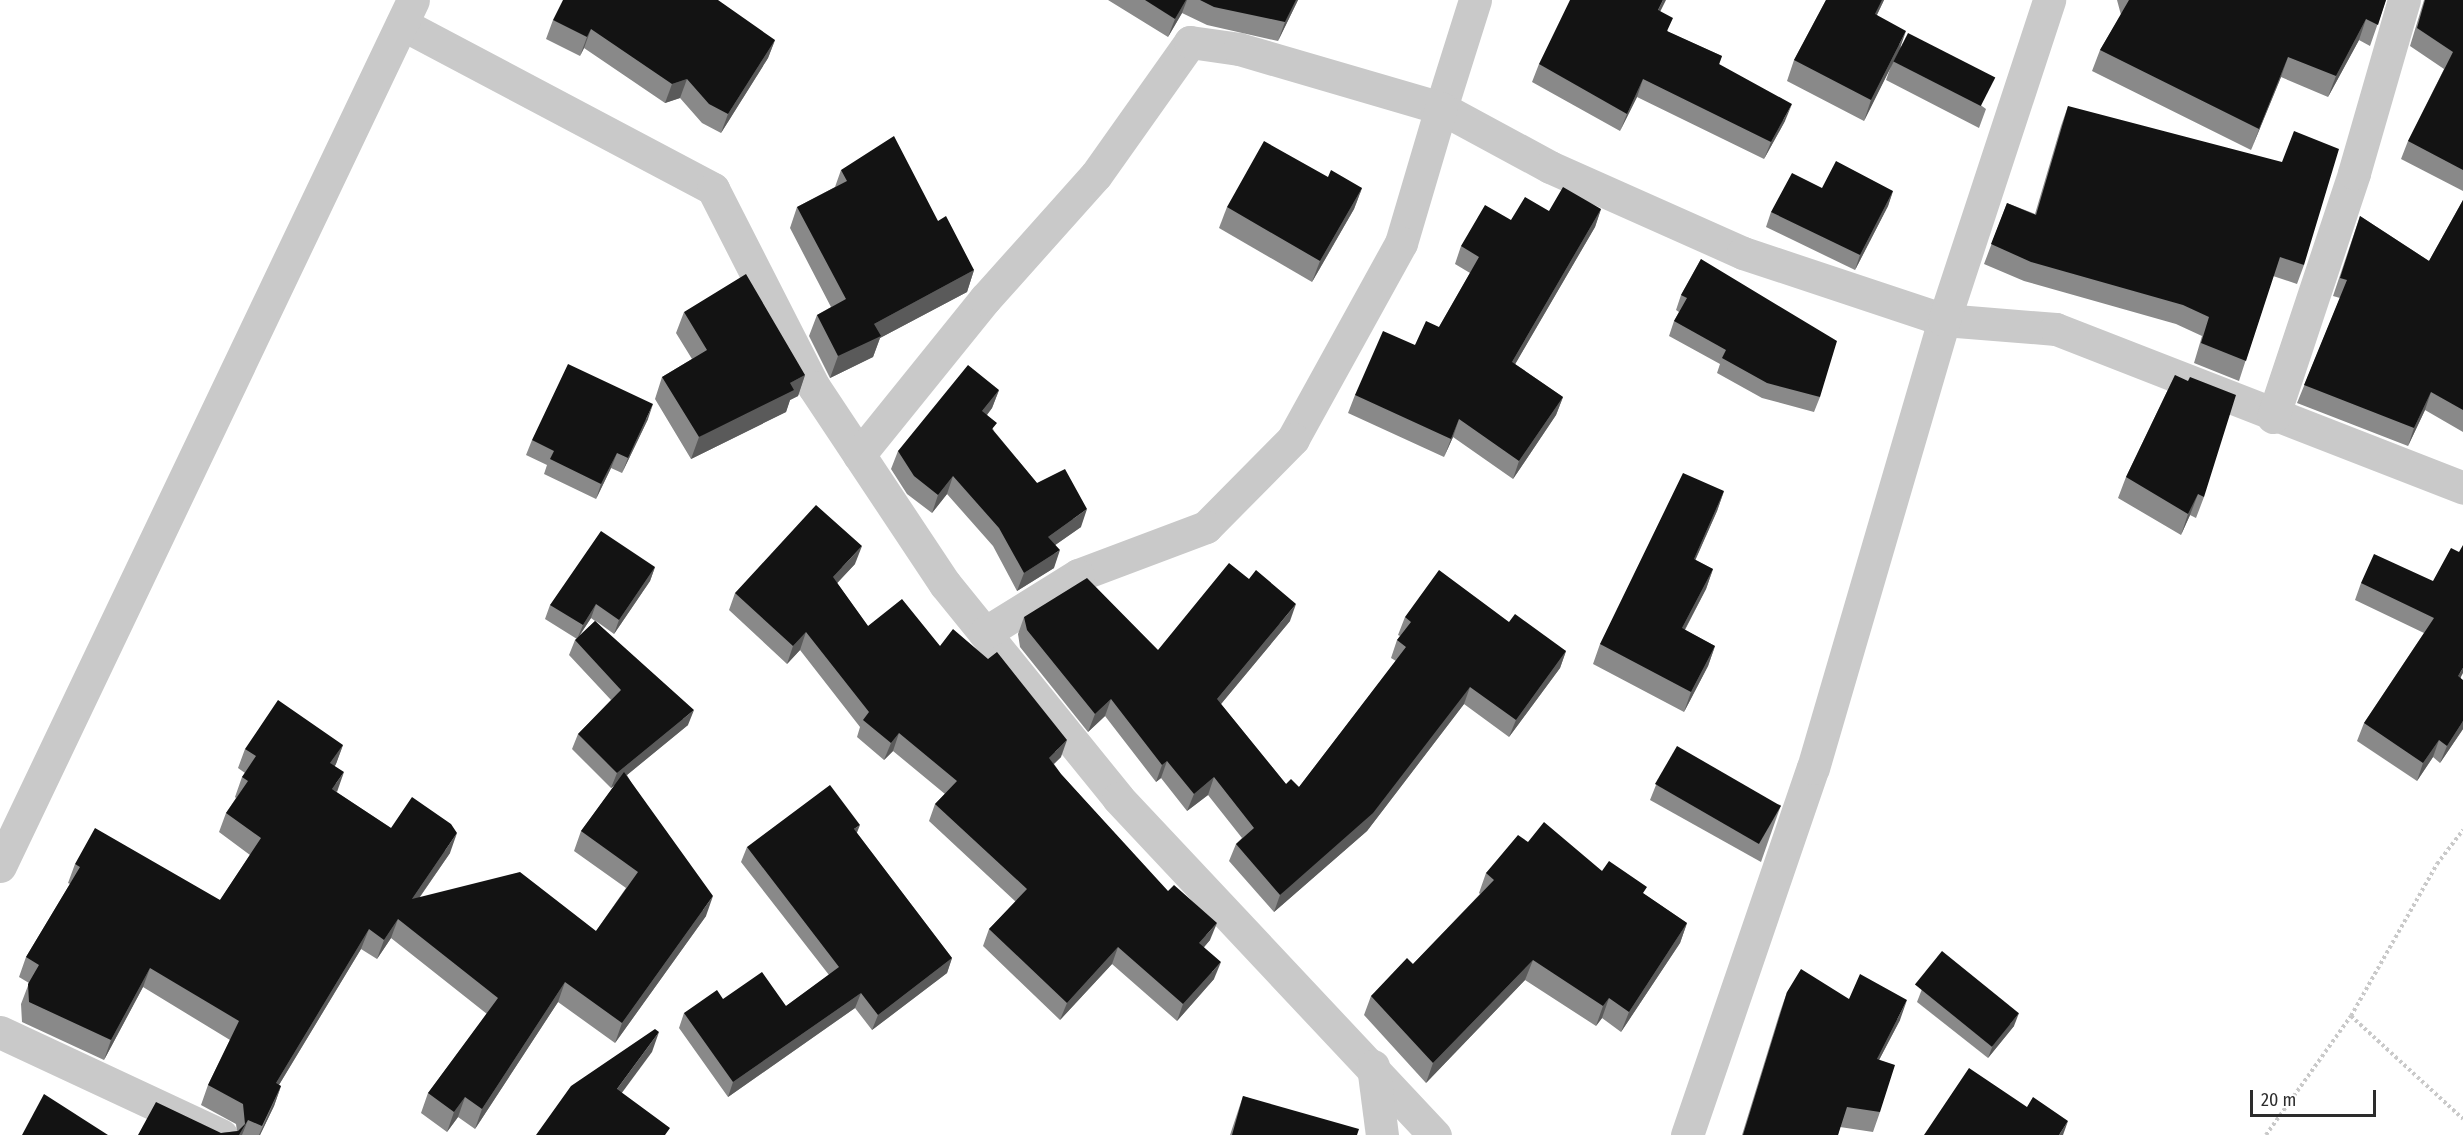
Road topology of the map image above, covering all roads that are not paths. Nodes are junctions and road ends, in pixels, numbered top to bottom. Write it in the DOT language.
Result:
graph roads {
  1 [pos="1474,0"];
  2 [pos="2049,0"];
  3 [pos="2404,0"];
  4 [pos="407,12"];
  5 [pos="1441,108"];
  6 [pos="1944,320"];
  7 [pos="2273,417"];
  8 [pos="859,455"];
  9 [pos="2463,488"];
  10 [pos="985,633"];
  11 [pos="0,866"];
  12 [pos="0,1032"];
  13 [pos="1373,1066"];
  14 [pos="221,1135"];
  15 [pos="1382,1135"];
  16 [pos="1435,1135"];
  17 [pos="1687,1135"];
  1 -- 5 [label="street"];
  2 -- 6 [label="street"];
  3 -- 7 [label="street"];
  4 -- 8 [label="street"];
  4 -- 11 [label="street"];
  5 -- 6 [label="street"];
  5 -- 8 [label="street"];
  5 -- 10 [label="street"];
  6 -- 7 [label="street"];
  6 -- 17 [label="street"];
  7 -- 9 [label="street"];
  8 -- 10 [label="street"];
  10 -- 13 [label="street"];
  12 -- 14 [label="street"];
  13 -- 15 [label="street"];
  13 -- 16 [label="street"];
}
